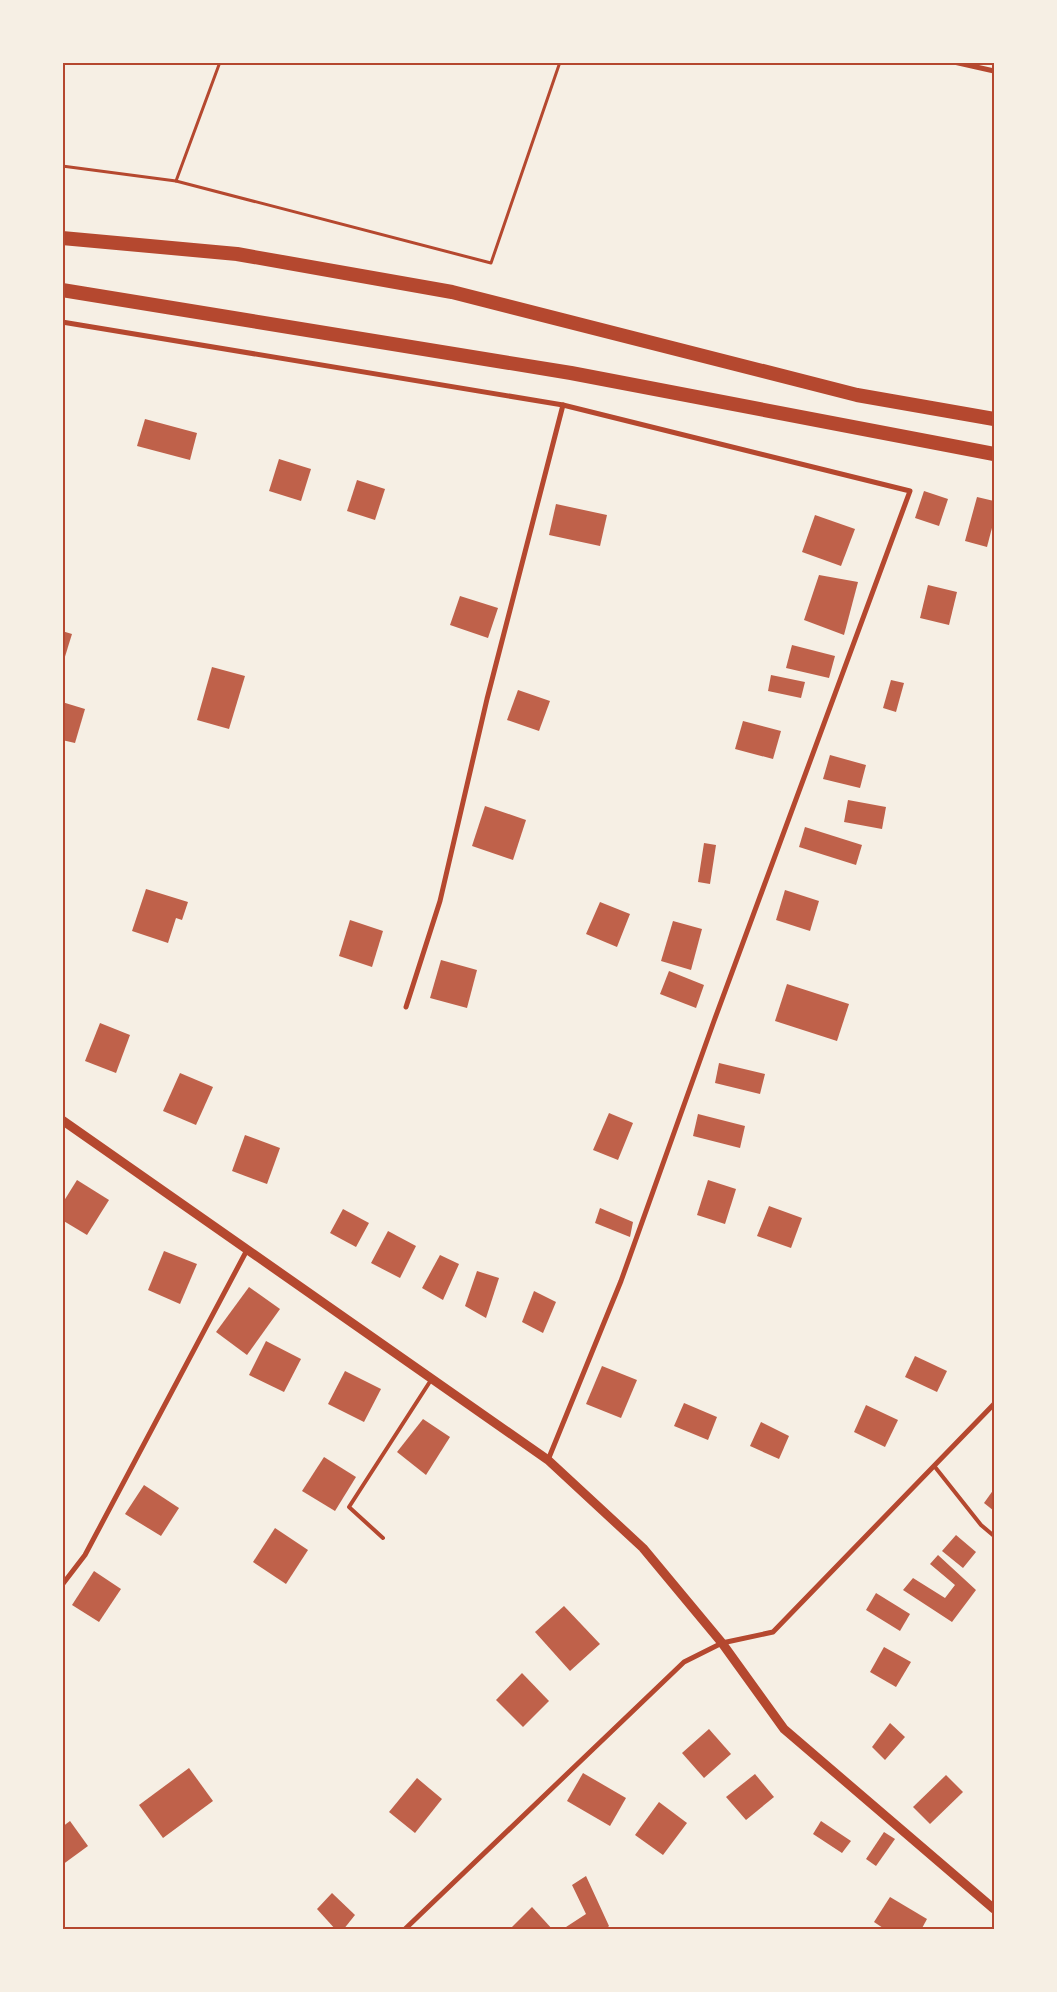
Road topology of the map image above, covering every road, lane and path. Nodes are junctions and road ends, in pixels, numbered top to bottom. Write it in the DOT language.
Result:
graph roads {
  1 [pos="220,62"];
  2 [pos="560,62"];
  3 [pos="954,62"];
  4 [pos="994,71"];
  5 [pos="62,166"];
  6 [pos="176,181"];
  7 [pos="62,238"];
  8 [pos="62,290"];
  9 [pos="62,322"];
  10 [pos="563,405"];
  11 [pos="994,419"];
  12 [pos="994,454"];
  13 [pos="406,1006"];
  14 [pos="62,1120"];
  15 [pos="247,1250"];
  16 [pos="431,1380"];
  17 [pos="994,1404"];
  18 [pos="548,1460"];
  19 [pos="935,1467"];
  20 [pos="994,1536"];
  21 [pos="383,1538"];
  22 [pos="62,1585"];
  23 [pos="722,1643"];
  24 [pos="994,1909"];
  25 [pos="404,1930"];
  1 -- 6 [label="path"];
  2 -- 6 [label="path"];
  3 -- 4 [label="street"];
  5 -- 6 [label="path"];
  7 -- 11 [label="highway"];
  8 -- 12 [label="highway"];
  9 -- 10 [label="street"];
  10 -- 13 [label="street"];
  10 -- 18 [label="street"];
  14 -- 15 [label="street"];
  15 -- 16 [label="street"];
  15 -- 22 [label="street"];
  16 -- 18 [label="street"];
  16 -- 21 [label="lane"];
  17 -- 19 [label="street"];
  18 -- 23 [label="street"];
  19 -- 20 [label="lane"];
  19 -- 23 [label="street"];
  23 -- 24 [label="street"];
  23 -- 25 [label="street"];
}
